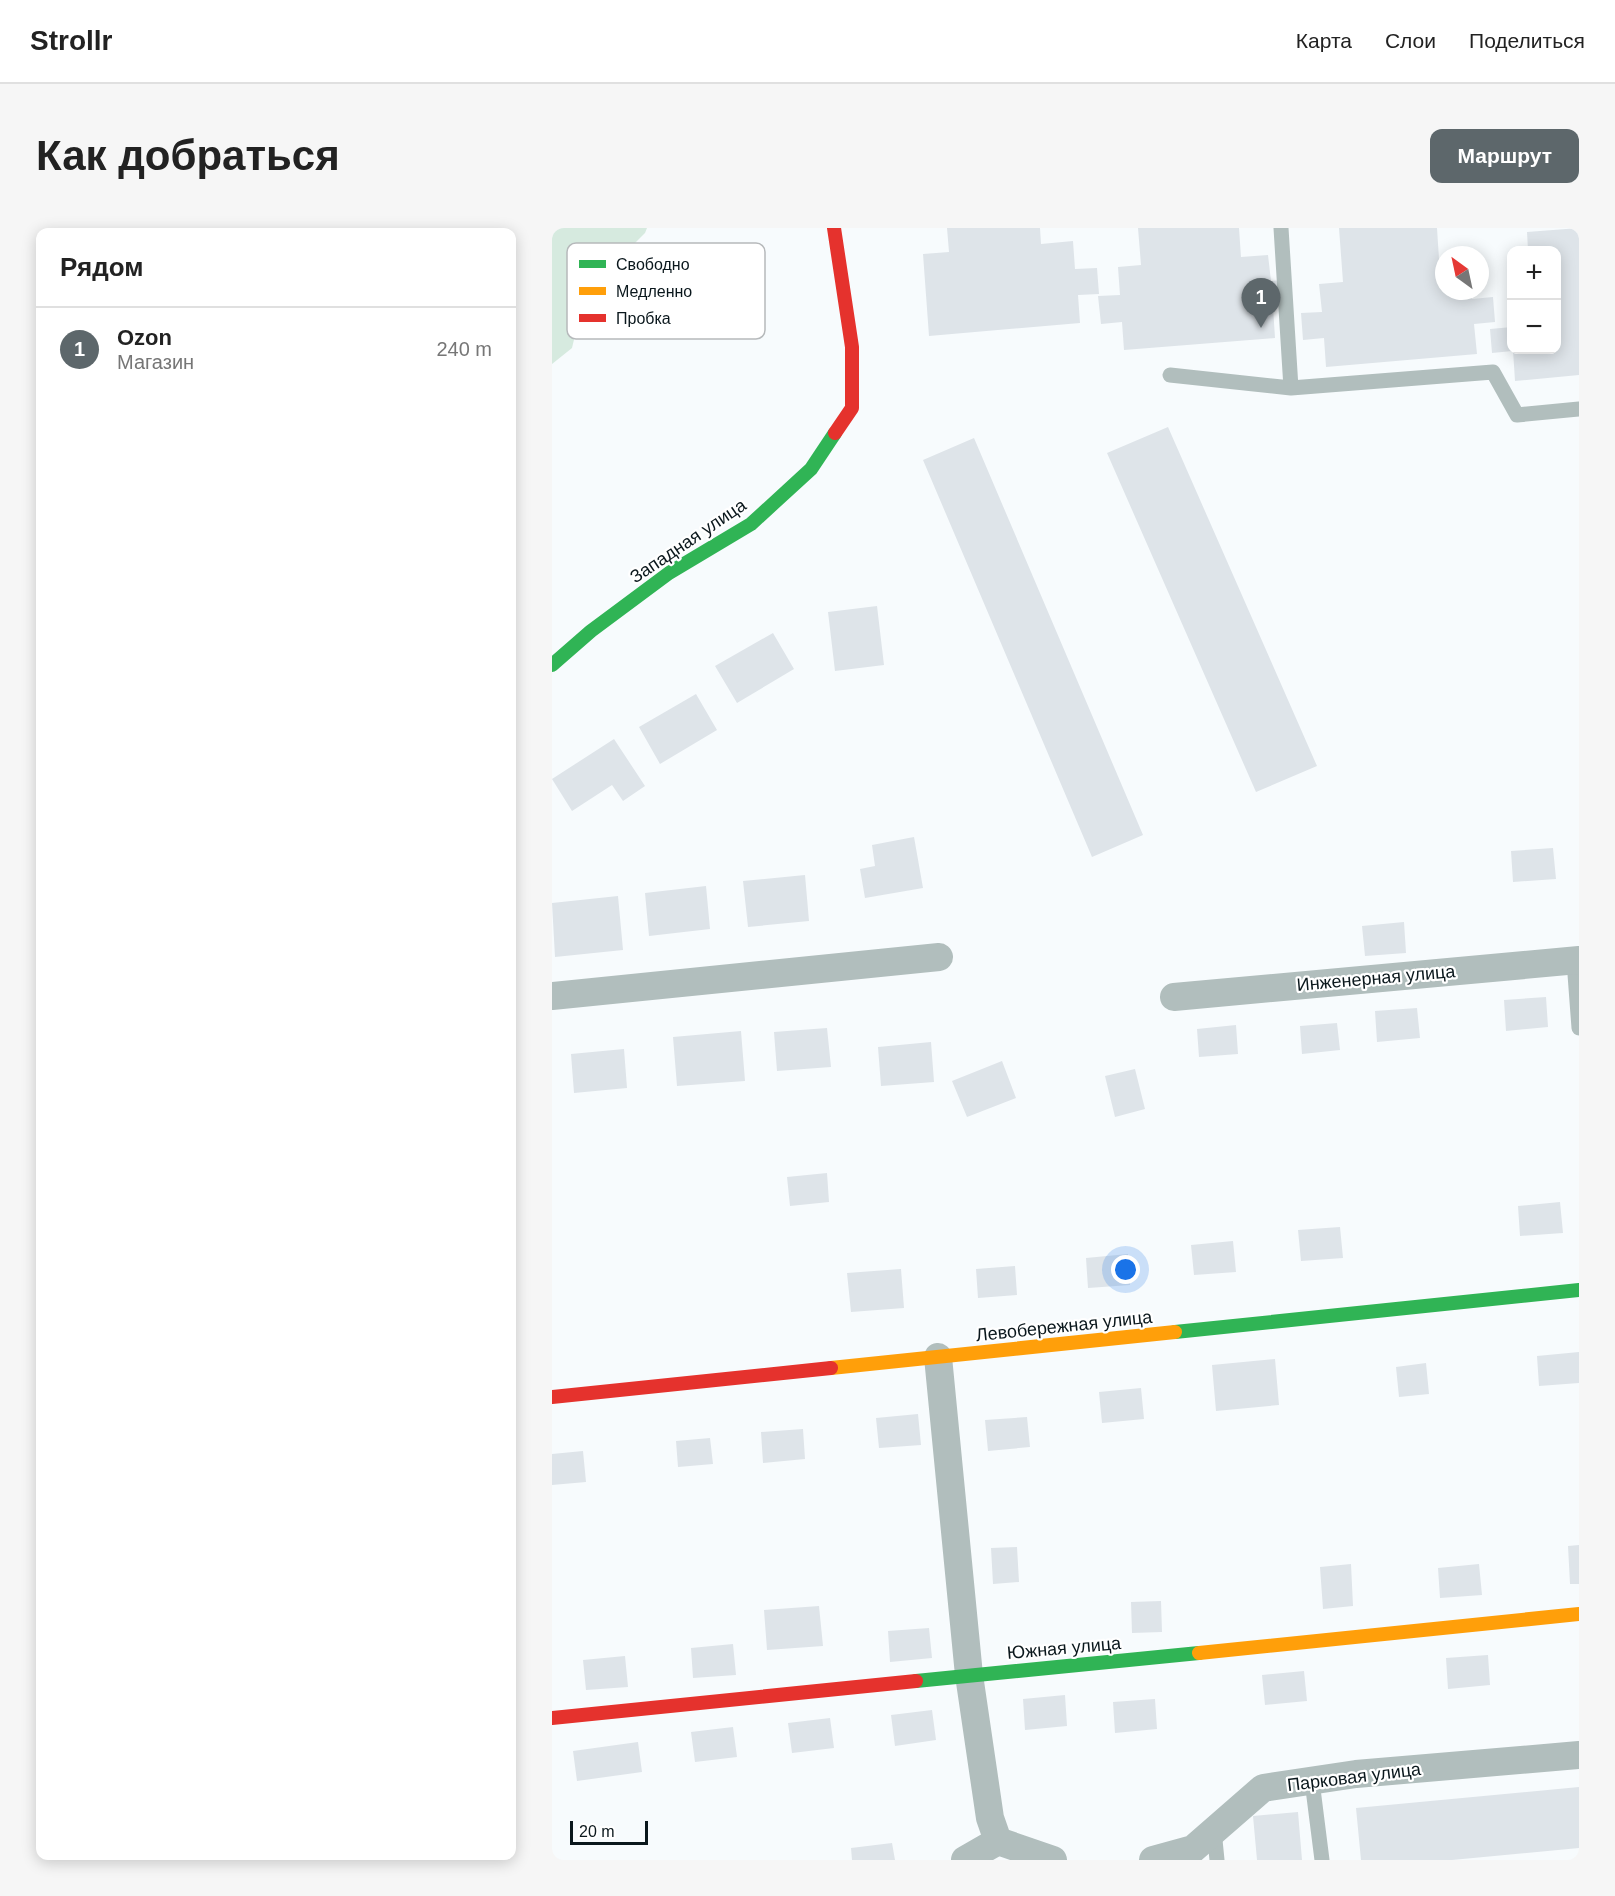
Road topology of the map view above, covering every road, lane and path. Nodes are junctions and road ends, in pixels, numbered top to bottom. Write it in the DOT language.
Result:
graph roads {
  1 [pos="834,228"];
  2 [pos="1281,228"];
  3 [pos="1170,375"];
  4 [pos="1291,387"];
  5 [pos="1579,409"];
  6 [pos="552,665"];
  7 [pos="939,957"];
  8 [pos="1577,958"];
  9 [pos="552,996"];
  10 [pos="1174,997"];
  11 [pos="1579,1028"];
  12 [pos="1579,1290"];
  13 [pos="938,1357"];
  14 [pos="552,1397"];
  15 [pos="1579,1614"];
  16 [pos="969,1675"];
  17 [pos="552,1718"];
  18 [pos="1579,1755"];
  19 [pos="1312,1781"];
  20 [pos="998,1841"];
  21 [pos="1198,1856"];
  22 [pos="965,1860"];
  23 [pos="1053,1860"];
  24 [pos="1153,1860"];
  25 [pos="1322,1860"];
  1 -- 6 [label="street, Западная улица"];
  2 -- 4 [label="lane"];
  3 -- 4 [label="lane"];
  4 -- 5 [label="lane"];
  7 -- 9 [label="street"];
  8 -- 10 [label="street, Инженерная улица"];
  8 -- 11 [label="lane"];
  12 -- 13 [label="street, Левобережная улица"];
  13 -- 14 [label="street, Левобережная улица"];
  13 -- 16 [label="street"];
  15 -- 16 [label="street, Южная улица"];
  16 -- 17 [label="street, Южная улица"];
  16 -- 20 [label="street"];
  18 -- 19 [label="street, Парковая улица"];
  19 -- 21 [label="street, Парковая улица"];
  19 -- 25 [label="lane"];
  20 -- 22 [label="street"];
  20 -- 23 [label="street"];
  21 -- 24 [label="street, Парковая улица"];
}
